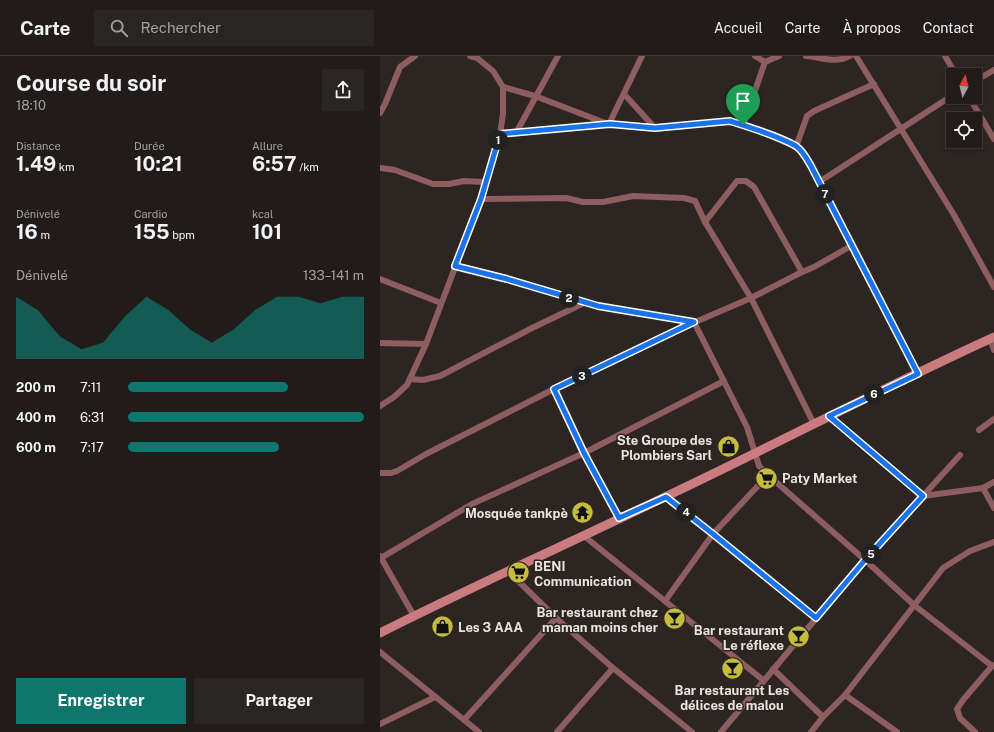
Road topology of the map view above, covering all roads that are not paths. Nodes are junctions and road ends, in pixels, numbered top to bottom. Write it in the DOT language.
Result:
graph roads {
  1 [pos="415,56"];
  2 [pos="470,56"];
  3 [pos="558,56"];
  4 [pos="642,56"];
  5 [pos="755,56"];
  6 [pos="778,56"];
  7 [pos="806,56"];
  8 [pos="816,56"];
  9 [pos="850,56"];
  10 [pos="856,56"];
  11 [pos="946,56"];
  12 [pos="478,57"];
  13 [pos="765,62"];
  14 [pos="952,68"];
  15 [pos="994,70"];
  16 [pos="982,77"];
  17 [pos="874,84"];
  18 [pos="503,87"];
  19 [pos="624,94"];
  20 [pos="535,96"];
  21 [pos="946,100"];
  22 [pos="973,104"];
  23 [pos="380,113"];
  24 [pos="610,124"];
  25 [pos="743,125"];
  26 [pos="655,128"];
  27 [pos="902,129"];
  28 [pos="516,133"];
  29 [pos="500,134"];
  30 [pos="994,139"];
  31 [pos="796,147"];
  32 [pos="380,168"];
  33 [pos="485,182"];
  34 [pos="820,182"];
  35 [pos="481,199"];
  36 [pos="705,222"];
  37 [pos="851,246"];
  38 [pos="455,266"];
  39 [pos="802,272"];
  40 [pos="380,279"];
  41 [pos="994,287"];
  42 [pos="751,298"];
  43 [pos="441,303"];
  44 [pos="584,303"];
  45 [pos="694,322"];
  46 [pos="992,338"];
  47 [pos="380,343"];
  48 [pos="426,344"];
  49 [pos="994,350"];
  50 [pos="918,374"];
  51 [pos="410,379"];
  52 [pos="724,381"];
  53 [pos="554,389"];
  54 [pos="380,406"];
  55 [pos="829,416"];
  56 [pos="994,419"];
  57 [pos="814,424"];
  58 [pos="979,430"];
  59 [pos="584,453"];
  60 [pos="756,453"];
  61 [pos="960,455"];
  62 [pos="380,473"];
  63 [pos="768,475"];
  64 [pos="994,482"];
  65 [pos="983,488"];
  66 [pos="923,496"];
  67 [pos="666,497"];
  68 [pos="994,508"];
  69 [pos="619,518"];
  70 [pos="713,534"];
  71 [pos="584,536"];
  72 [pos="994,542"];
  73 [pos="381,557"];
  74 [pos="865,560"];
  75 [pos="508,571"];
  76 [pos="664,601"];
  77 [pos="914,605"];
  78 [pos="414,616"];
  79 [pos="556,618"];
  80 [pos="816,618"];
  81 [pos="380,633"];
  82 [pos="380,652"];
  83 [pos="993,665"];
  84 [pos="612,668"];
  85 [pos="773,669"];
  86 [pos="763,680"];
  87 [pos="845,695"];
  88 [pos="435,697"];
  89 [pos="823,717"];
  90 [pos="464,720"];
  91 [pos="380,724"];
  92 [pos="479,732"];
  93 [pos="557,732"];
  94 [pos="692,732"];
  95 [pos="721,732"];
  96 [pos="811,732"];
  97 [pos="896,732"];
  98 [pos="975,732"];
  1 -- 23 [label="street"];
  2 -- 12 [label="street"];
  3 -- 20 [label="street"];
  4 -- 19 [label="street"];
  5 -- 13 [label="street"];
  6 -- 13 [label="street"];
  7 -- 8 [label="street"];
  8 -- 9 [label="street"];
  10 -- 17 [label="street"];
  11 -- 14 [label="street"];
  12 -- 18 [label="street"];
  13 -- 25 [label="street"];
  15 -- 16 [label="street"];
  17 -- 27 [label="street"];
  17 -- 31 [label="street"];
  18 -- 20 [label="street"];
  18 -- 29 [label="street"];
  19 -- 24 [label="street"];
  19 -- 26 [label="street"];
  20 -- 24 [label="street"];
  20 -- 28 [label="street"];
  21 -- 27 [label="street"];
  22 -- 30 [label="street"];
  24 -- 26 [label="street"];
  24 -- 28 [label="street"];
  25 -- 26 [label="street"];
  25 -- 31 [label="street"];
  27 -- 34 [label="street"];
  27 -- 41 [label="street"];
  28 -- 29 [label="street"];
  29 -- 33 [label="street"];
  31 -- 34 [label="street"];
  32 -- 33 [label="street"];
  33 -- 35 [label="street"];
  34 -- 37 [label="street"];
  35 -- 36 [label="street"];
  35 -- 38 [label="street"];
  36 -- 39 [label="street"];
  36 -- 42 [label="street"];
  37 -- 39 [label="street"];
  37 -- 50 [label="street"];
  38 -- 43 [label="street"];
  38 -- 44 [label="street"];
  39 -- 42 [label="street"];
  40 -- 43 [label="street"];
  42 -- 45 [label="street"];
  42 -- 57 [label="street"];
  43 -- 48 [label="street"];
  44 -- 45 [label="street"];
  44 -- 51 [label="street"];
  45 -- 52 [label="street"];
  45 -- 53 [label="street"];
  46 -- 49 [label="street"];
  46 -- 50 [label="main road"];
  47 -- 48 [label="street"];
  48 -- 51 [label="street"];
  50 -- 55 [label="main road"];
  51 -- 54 [label="street"];
  52 -- 59 [label="street"];
  52 -- 60 [label="street"];
  53 -- 59 [label="street"];
  53 -- 62 [label="street"];
  55 -- 57 [label="main road"];
  55 -- 66 [label="street"];
  56 -- 58 [label="street"];
  57 -- 60 [label="main road"];
  59 -- 69 [label="street"];
  59 -- 73 [label="street"];
  60 -- 63 [label="street"];
  60 -- 67 [label="main road"];
  61 -- 66 [label="street"];
  63 -- 70 [label="street"];
  63 -- 74 [label="street"];
  64 -- 65 [label="street"];
  65 -- 66 [label="street"];
  65 -- 68 [label="street"];
  66 -- 74 [label="street"];
  67 -- 69 [label="main road"];
  67 -- 70 [label="street"];
  69 -- 71 [label="main road"];
  70 -- 76 [label="street"];
  70 -- 80 [label="street"];
  71 -- 75 [label="main road"];
  71 -- 76 [label="street"];
  72 -- 77 [label="street"];
  73 -- 78 [label="street"];
  74 -- 77 [label="street"];
  74 -- 80 [label="street"];
  75 -- 78 [label="main road"];
  75 -- 79 [label="street"];
  76 -- 86 [label="street"];
  77 -- 83 [label="street"];
  77 -- 87 [label="street"];
  78 -- 81 [label="main road"];
  79 -- 84 [label="street"];
  79 -- 90 [label="street"];
  80 -- 85 [label="street"];
  82 -- 88 [label="street"];
  83 -- 98 [label="street"];
  84 -- 93 [label="street"];
  84 -- 94 [label="street"];
  85 -- 86 [label="street"];
  85 -- 89 [label="street"];
  86 -- 95 [label="street"];
  87 -- 89 [label="street"];
  87 -- 97 [label="street"];
  88 -- 90 [label="street"];
  88 -- 91 [label="street"];
  89 -- 96 [label="street"];
  90 -- 92 [label="street"];
}
